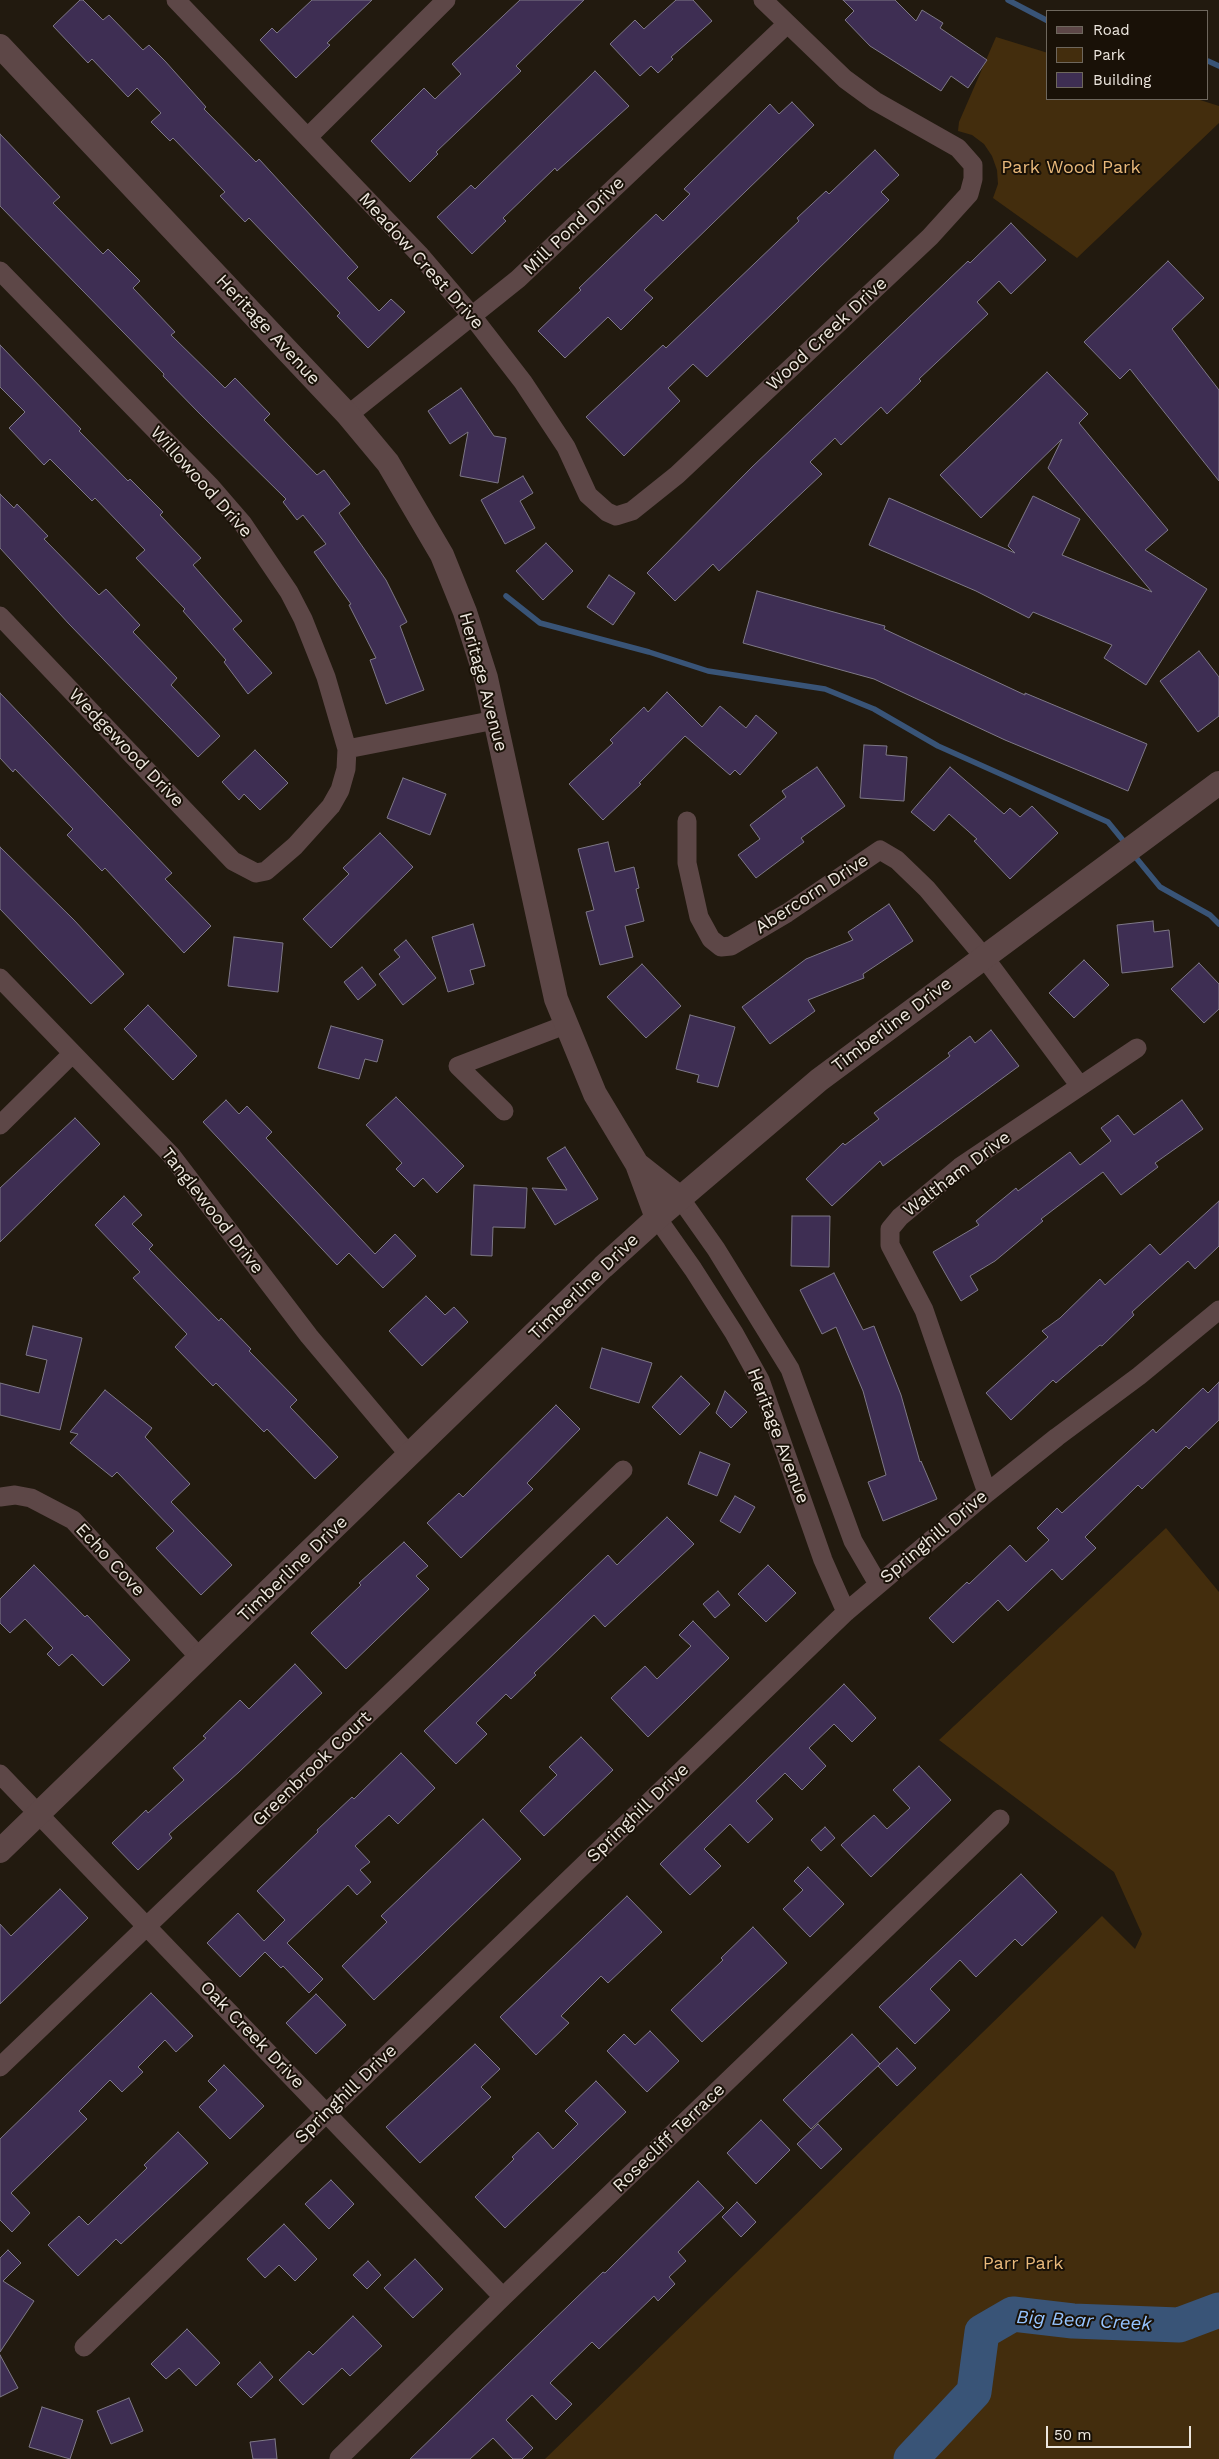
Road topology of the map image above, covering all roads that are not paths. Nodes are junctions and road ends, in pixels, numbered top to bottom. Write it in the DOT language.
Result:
graph roads {
  1 [pos="176,0"];
  2 [pos="446,0"];
  3 [pos="763,0"];
  4 [pos="787,24"];
  5 [pos="0,46"];
  6 [pos="308,137"];
  7 [pos="0,271"];
  8 [pos="472,316"];
  9 [pos="348,415"];
  10 [pos="645,501"];
  11 [pos="0,616"];
  12 [pos="495,720"];
  13 [pos="347,749"];
  14 [pos="1219,783"];
  15 [pos="687,821"];
  16 [pos="256,874"];
  17 [pos="984,957"];
  18 [pos="0,978"];
  19 [pos="565,1025"];
  20 [pos="1137,1048"];
  21 [pos="72,1054"];
  22 [pos="1080,1086"];
  23 [pos="504,1111"];
  24 [pos="0,1125"];
  25 [pos="637,1164"];
  26 [pos="680,1198"];
  27 [pos="657,1218"];
  28 [pos="1219,1310"];
  29 [pos="410,1456"];
  30 [pos="623,1470"];
  31 [pos="988,1493"];
  32 [pos="0,1497"];
  33 [pos="878,1584"];
  34 [pos="846,1612"];
  35 [pos="200,1658"];
  36 [pos="0,1774"];
  37 [pos="38,1814"];
  38 [pos="1000,1819"];
  39 [pos="0,1851"];
  40 [pos="148,1927"];
  41 [pos="0,2067"];
  42 [pos="326,2113"];
  43 [pos="503,2297"];
  44 [pos="84,2347"];
  45 [pos="339,2458"];
  1 -- 6 [label="street, Meadow Crest Drive"];
  2 -- 6 [label="street"];
  3 -- 4 [label="street"];
  4 -- 8 [label="street, Mill Pond Drive"];
  4 -- 10 [label="street, Wood Creek Drive"];
  5 -- 9 [label="street, Heritage Avenue"];
  6 -- 8 [label="street, Meadow Crest Drive"];
  7 -- 13 [label="street, Willowood Drive"];
  8 -- 9 [label="street, Mill Pond Drive"];
  8 -- 10 [label="street, Meadow Crest Drive"];
  9 -- 12 [label="street, Heritage Avenue"];
  11 -- 16 [label="street, Wedgewood Drive"];
  12 -- 13 [label="street"];
  12 -- 19 [label="street, Heritage Avenue"];
  13 -- 16 [label="street, Willowood Drive"];
  14 -- 17 [label="street, Timberline Drive"];
  15 -- 17 [label="street, Abercorn Drive"];
  17 -- 22 [label="street, Abercorn Drive"];
  17 -- 26 [label="street, Timberline Drive"];
  18 -- 21 [label="street, Tanglewood Drive"];
  19 -- 23 [label="street"];
  19 -- 25 [label="street, Heritage Avenue"];
  20 -- 22 [label="street, Waltham Drive"];
  21 -- 24 [label="street"];
  21 -- 29 [label="street, Tanglewood Drive"];
  22 -- 31 [label="street, Waltham Drive"];
  25 -- 26 [label="street, Heritage Avenue"];
  25 -- 27 [label="street, Heritage Avenue"];
  26 -- 27 [label="street, Timberline Drive"];
  26 -- 33 [label="street, Heritage Avenue"];
  27 -- 29 [label="street, Timberline Drive"];
  27 -- 34 [label="street, Heritage Avenue"];
  28 -- 31 [label="street, Springhill Drive"];
  29 -- 35 [label="street, Timberline Drive"];
  30 -- 40 [label="street, Greenbrook Court"];
  31 -- 33 [label="street, Springhill Drive"];
  32 -- 35 [label="street, Echo Cove"];
  33 -- 34 [label="street, Springhill Drive"];
  34 -- 42 [label="street, Springhill Drive"];
  35 -- 37 [label="street, Timberline Drive"];
  36 -- 37 [label="street, Oak Creek Drive"];
  37 -- 39 [label="street, Timberline Drive"];
  37 -- 40 [label="street, Oak Creek Drive"];
  38 -- 43 [label="street, Rosecliff Terrace"];
  40 -- 41 [label="street, Greenbrook Court"];
  40 -- 42 [label="street, Oak Creek Drive"];
  42 -- 43 [label="street, Oak Creek Drive"];
  42 -- 44 [label="street, Springhill Drive"];
  43 -- 45 [label="street, Rosecliff Terrace"];
}
